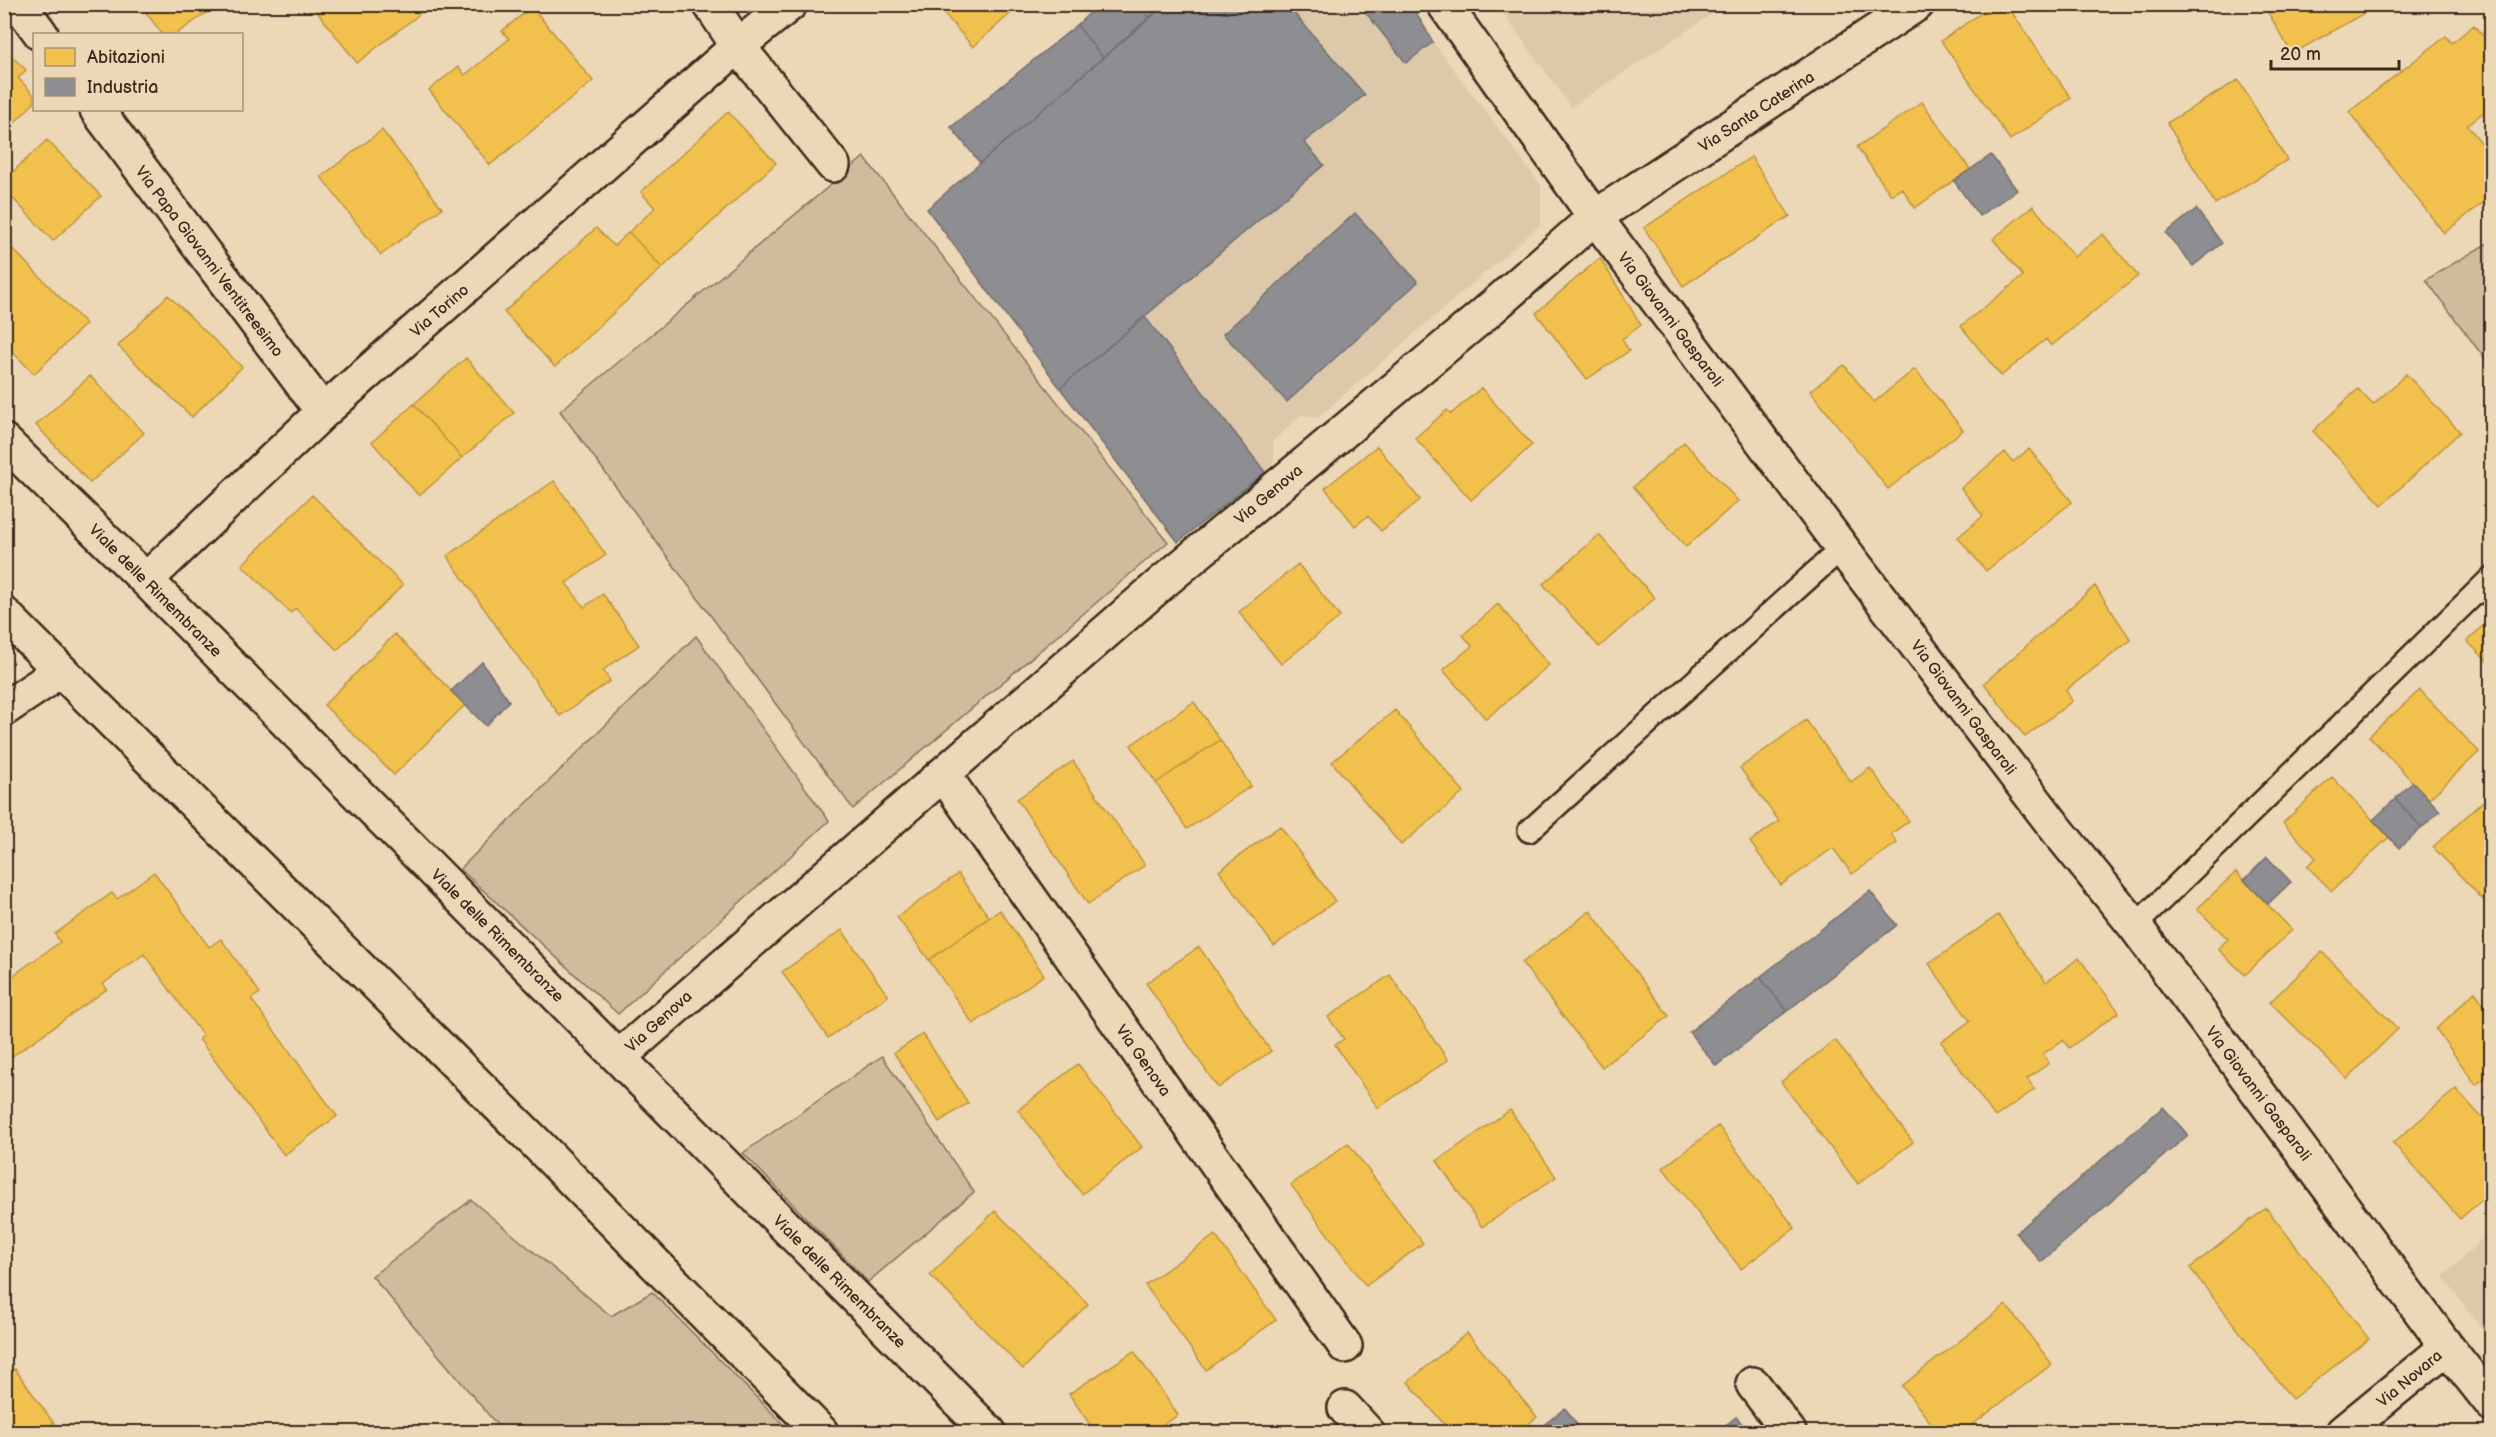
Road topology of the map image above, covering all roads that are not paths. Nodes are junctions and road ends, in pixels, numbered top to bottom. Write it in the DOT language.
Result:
graph roads {
  1 [pos="19,4"];
  2 [pos="710,4"];
  3 [pos="790,4"];
  4 [pos="1444,4"];
  5 [pos="1917,4"];
  6 [pos="40,33"];
  7 [pos="738,46"];
  8 [pos="98,111"];
  9 [pos="833,165"];
  10 [pos="1595,217"];
  11 [pos="323,412"];
  12 [pos="4,441"];
  13 [pos="1842,548"];
  14 [pos="2492,577"];
  15 [pos="146,580"];
  16 [pos="4,614"];
  17 [pos="56,667"];
  18 [pos="4,709"];
  19 [pos="943,774"];
  20 [pos="1529,831"];
  21 [pos="2135,926"];
  22 [pos="619,1057"];
  23 [pos="1345,1346"];
  24 [pos="2447,1347"];
  25 [pos="1753,1384"];
  26 [pos="2492,1404"];
  27 [pos="1345,1408"];
  28 [pos="821,1432"];
  29 [pos="989,1432"];
  30 [pos="1366,1432"];
  31 [pos="1789,1432"];
  32 [pos="2343,1432"];
  1 -- 6 [label="street"];
  2 -- 7 [label="street"];
  3 -- 7 [label="street, Via Torino"];
  4 -- 10 [label="street, Via Giovanni Gasparoli"];
  5 -- 10 [label="street, Via Santa Caterina"];
  7 -- 9 [label="street"];
  7 -- 11 [label="street, Via Torino"];
  8 -- 11 [label="street, Via Papa Giovanni Ventitreesimo"];
  10 -- 13 [label="street, Via Giovanni Gasparoli"];
  10 -- 19 [label="street, Via Genova"];
  11 -- 15 [label="street, Via Torino"];
  12 -- 15 [label="street, Viale delle Rimembranze"];
  13 -- 20 [label="lane"];
  13 -- 21 [label="street, Via Giovanni Gasparoli"];
  14 -- 21 [label="lane"];
  15 -- 22 [label="street, Viale delle Rimembranze"];
  16 -- 17 [label="street"];
  17 -- 18 [label="street"];
  17 -- 28 [label="street"];
  19 -- 22 [label="street, Via Genova"];
  19 -- 23 [label="street, Via Genova"];
  21 -- 24 [label="street, Via Giovanni Gasparoli"];
  22 -- 29 [label="street, Viale delle Rimembranze"];
  24 -- 26 [label="street, Via Giovanni Gasparoli"];
  24 -- 32 [label="street, Via Novara"];
  25 -- 31 [label="street"];
  27 -- 30 [label="street"];
}
